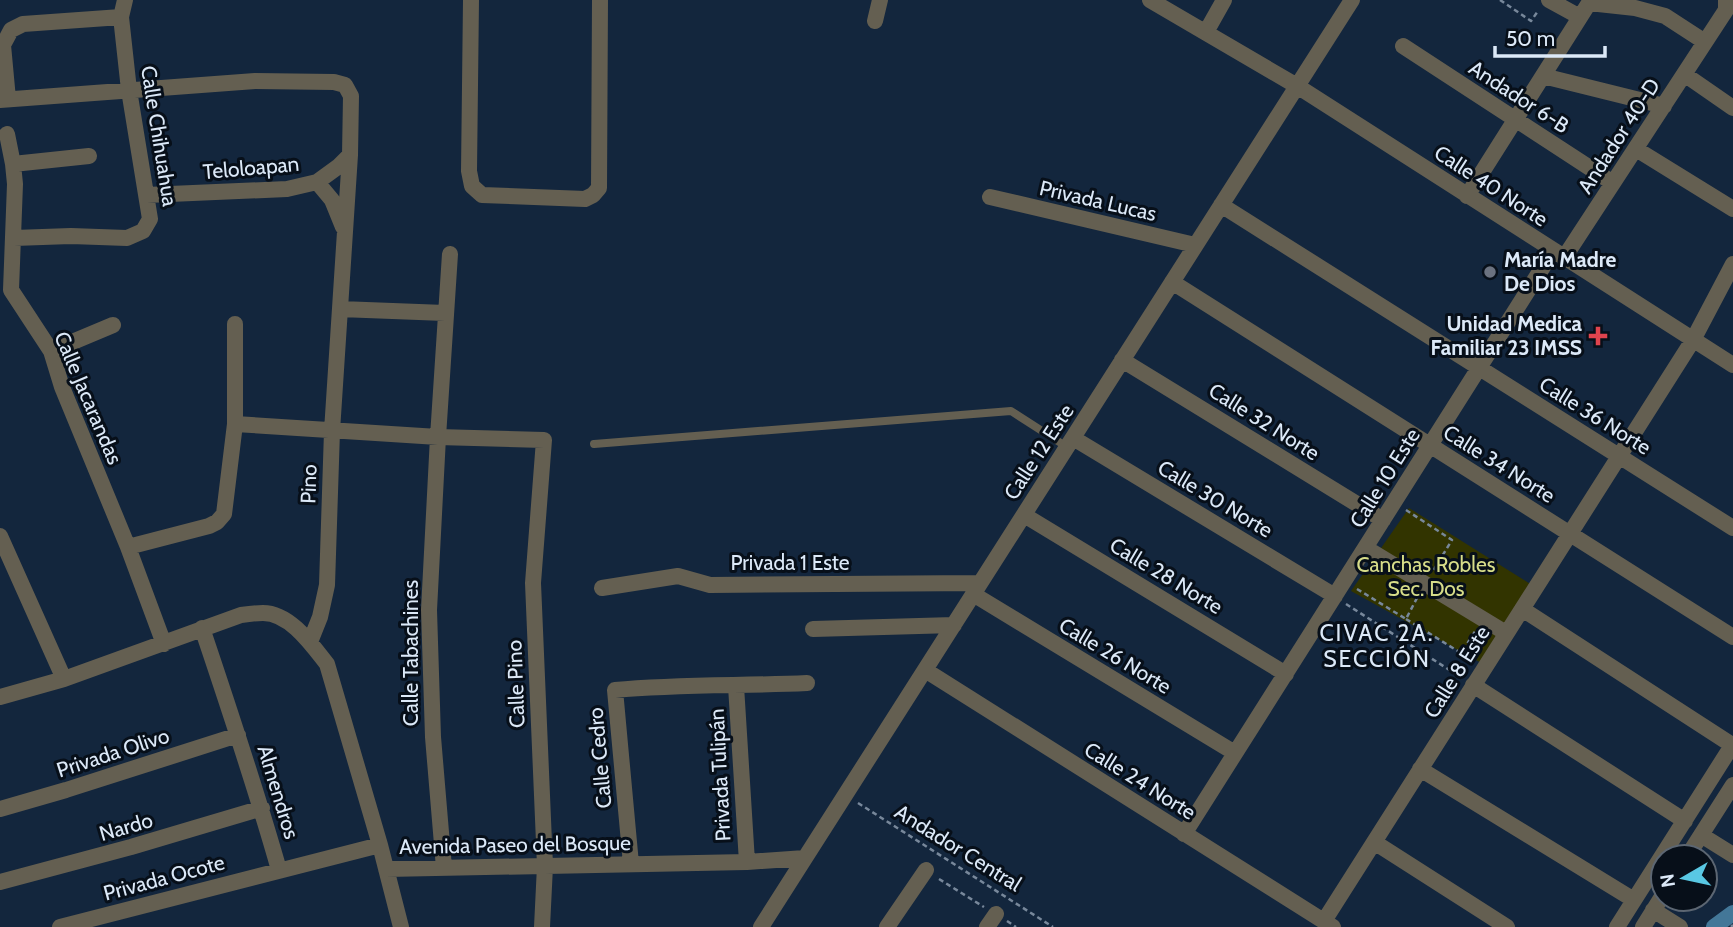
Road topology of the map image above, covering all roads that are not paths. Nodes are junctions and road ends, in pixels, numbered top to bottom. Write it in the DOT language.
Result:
graph roads {
  1 [pos="125,0"];
  2 [pos="471,0"];
  3 [pos="600,0"];
  4 [pos="880,0"];
  5 [pos="1150,0"];
  6 [pos="1224,0"];
  7 [pos="1352,0"];
  8 [pos="1549,0"];
  9 [pos="1729,7"];
  10 [pos="1585,10"];
  11 [pos="121,17"];
  12 [pos="875,21"];
  13 [pos="1206,32"];
  14 [pos="1705,42"];
  15 [pos="1403,46"];
  16 [pos="1684,74"];
  17 [pos="1543,76"];
  18 [pos="1297,86"];
  19 [pos="129,90"];
  20 [pos="4,99"];
  21 [pos="1664,106"];
  22 [pos="1733,107"];
  23 [pos="1516,119"];
  24 [pos="6,134"];
  25 [pos="1636,149"];
  26 [pos="350,155"];
  27 [pos="89,156"];
  28 [pos="13,164"];
  29 [pos="317,182"];
  30 [pos="1614,183"];
  31 [pos="147,195"];
  32 [pos="1467,196"];
  33 [pos="990,197"];
  34 [pos="1221,205"];
  35 [pos="1733,209"];
  36 [pos="345,233"];
  37 [pos="14,238"];
  38 [pos="1195,245"];
  39 [pos="450,254"];
  40 [pos="1559,255"];
  41 [pos="1733,264"];
  42 [pos="1172,282"];
  43 [pos="340,309"];
  44 [pos="445,313"];
  45 [pos="235,324"];
  46 [pos="113,325"];
  47 [pos="1693,340"];
  48 [pos="51,351"];
  49 [pos="1122,360"];
  50 [pos="1733,365"];
  51 [pos="1480,368"];
  52 [pos="235,424"];
  53 [pos="332,431"];
  54 [pos="438,437"];
  55 [pos="1070,443"];
  56 [pos="594,444"];
  57 [pos="1430,446"];
  58 [pos="1619,456"];
  59 [pos="1024,514"];
  60 [pos="1383,520"];
  61 [pos="1733,528"];
  62 [pos="1570,534"];
  63 [pos="0,536"];
  64 [pos="128,547"];
  65 [pos="1366,548"];
  66 [pos="602,588"];
  67 [pos="977,589"];
  68 [pos="1335,596"];
  69 [pos="1522,608"];
  70 [pos="954,625"];
  71 [pos="202,628"];
  72 [pos="813,629"];
  73 [pos="1506,633"];
  74 [pos="1733,637"];
  75 [pos="310,642"];
  76 [pos="164,644"];
  77 [pos="925,670"];
  78 [pos="1286,674"];
  79 [pos="64,680"];
  80 [pos="807,683"];
  81 [pos="1473,685"];
  82 [pos="736,686"];
  83 [pos="0,697"];
  84 [pos="239,735"];
  85 [pos="1733,745"];
  86 [pos="1235,753"];
  87 [pos="1420,769"];
  88 [pos="1733,785"];
  89 [pos="262,808"];
  90 [pos="0,809"];
  91 [pos="1685,821"];
  92 [pos="1184,834"];
  93 [pos="1701,835"];
  94 [pos="1374,842"];
  95 [pos="1674,843"];
  96 [pos="1696,843"];
  97 [pos="380,845"];
  98 [pos="1733,855"];
  99 [pos="806,858"];
  100 [pos="747,862"];
  101 [pos="631,864"];
  102 [pos="545,866"];
  103 [pos="444,868"];
  104 [pos="386,869"];
  105 [pos="279,870"];
  106 [pos="926,870"];
  107 [pos="0,883"];
  108 [pos="1649,883"];
  109 [pos="1634,900"];
  110 [pos="1656,913"];
  111 [pos="1329,924"];
  112 [pos="60,927"];
  113 [pos="401,927"];
  114 [pos="542,927"];
  115 [pos="761,927"];
  116 [pos="887,927"];
  117 [pos="1507,927"];
  118 [pos="1617,927"];
  119 [pos="1679,927"];
  1 -- 11 [label="street, Calle Chihuahua"];
  2 -- 3 [label="street"];
  4 -- 12 [label="street"];
  5 -- 13 [label="street, Calle 40 Norte"];
  6 -- 13 [label="street"];
  7 -- 18 [label="street, Calle 12 Este"];
  8 -- 10 [label="street"];
  9 -- 14 [label="street, Andador 40-D"];
  10 -- 14 [label="street"];
  10 -- 17 [label="street"];
  11 -- 19 [label="street, Calle Chihuahua"];
  11 -- 20 [label="street"];
  13 -- 18 [label="street, Calle 40 Norte"];
  14 -- 16 [label="street, Andador 40-D"];
  15 -- 23 [label="street, Andador 6-B"];
  16 -- 21 [label="street, Andador 40-D"];
  16 -- 22 [label="street"];
  17 -- 21 [label="street"];
  17 -- 23 [label="street"];
  18 -- 32 [label="street, Calle 40 Norte"];
  18 -- 34 [label="street, Calle 12 Este"];
  19 -- 20 [label="street"];
  19 -- 26 [label="street"];
  19 -- 31 [label="street, Calle Chihuahua"];
  21 -- 25 [label="street, Andador 40-D"];
  23 -- 30 [label="street, Andador 6-B"];
  23 -- 32 [label="street"];
  24 -- 28 [label="street, Calle Jacarandas"];
  25 -- 30 [label="street, Andador 40-D"];
  25 -- 35 [label="street"];
  26 -- 29 [label="street, Teloloapan"];
  26 -- 36 [label="street, Pino"];
  27 -- 28 [label="street"];
  28 -- 37 [label="street, Calle Jacarandas"];
  29 -- 31 [label="street, Teloloapan"];
  29 -- 36 [label="street"];
  30 -- 40 [label="street, Andador 40-D"];
  31 -- 37 [label="street, Calle Chihuahua"];
  32 -- 40 [label="street, Calle 40 Norte"];
  33 -- 38 [label="street, Privada Lucas"];
  34 -- 38 [label="street, Calle 12 Este"];
  34 -- 51 [label="street, Calle 36 Norte"];
  36 -- 43 [label="street, Pino"];
  37 -- 48 [label="street, Calle Jacarandas"];
  38 -- 42 [label="street, Calle 12 Este"];
  39 -- 44 [label="street, Calle Tabachines"];
  40 -- 47 [label="street, Calle 40 Norte"];
  40 -- 51 [label="street, Calle 10 Este"];
  41 -- 47 [label="street, Calle 8 Este"];
  42 -- 49 [label="street, Calle 12 Este"];
  42 -- 57 [label="street, Calle 34 Norte"];
  43 -- 44 [label="street"];
  43 -- 53 [label="street, Pino"];
  44 -- 54 [label="street, Calle Tabachines"];
  45 -- 52 [label="street"];
  46 -- 48 [label="street"];
  47 -- 50 [label="street, Calle 40 Norte"];
  47 -- 58 [label="street, Calle 8 Este"];
  48 -- 64 [label="street, Calle Jacarandas"];
  49 -- 55 [label="street, Calle 12 Este"];
  49 -- 60 [label="street, Calle 32 Norte"];
  51 -- 57 [label="street, Calle 10 Este"];
  51 -- 58 [label="street, Calle 36 Norte"];
  52 -- 53 [label="street"];
  52 -- 64 [label="street"];
  53 -- 54 [label="street"];
  53 -- 75 [label="street, Pino"];
  54 -- 102 [label="street, Calle Pino"];
  54 -- 103 [label="street, Calle Tabachines"];
  55 -- 56 [label="lane"];
  55 -- 59 [label="street, Calle 12 Este"];
  55 -- 68 [label="street, Calle 30 Norte"];
  57 -- 60 [label="street, Calle 10 Este"];
  57 -- 62 [label="street, Calle 34 Norte"];
  58 -- 61 [label="street, Calle 36 Norte"];
  58 -- 62 [label="street, Calle 8 Este"];
  59 -- 67 [label="street, Calle 12 Este"];
  59 -- 78 [label="street, Calle 28 Norte"];
  60 -- 65 [label="street, Calle 10 Este"];
  62 -- 69 [label="street, Calle 8 Este"];
  62 -- 74 [label="street, Calle 34 Norte"];
  63 -- 79 [label="street"];
  64 -- 76 [label="street, Calle Jacarandas"];
  65 -- 68 [label="street, Calle 10 Este"];
  65 -- 73 [label="street"];
  66 -- 67 [label="street, Privada 1 Este"];
  67 -- 70 [label="street, Calle 12 Este"];
  67 -- 86 [label="street, Calle 26 Norte"];
  68 -- 78 [label="street, Calle 10 Este"];
  69 -- 73 [label="street, Calle 8 Este"];
  69 -- 85 [label="street"];
  70 -- 72 [label="street"];
  70 -- 77 [label="street, Calle 12 Este"];
  71 -- 75 [label="street, Avenida Paseo del Bosque"];
  71 -- 76 [label="street, Avenida Paseo del Bosque"];
  71 -- 84 [label="street, Almendros"];
  73 -- 81 [label="street, Calle 8 Este"];
  75 -- 97 [label="street, Avenida Paseo del Bosque"];
  76 -- 79 [label="street, Avenida Paseo del Bosque"];
  77 -- 92 [label="street, Calle 24 Norte"];
  77 -- 99 [label="street, Calle 12 Este"];
  78 -- 86 [label="street, Calle 10 Este"];
  79 -- 83 [label="street, Avenida Paseo del Bosque"];
  80 -- 82 [label="street"];
  81 -- 87 [label="street, Calle 8 Este"];
  81 -- 91 [label="street"];
  82 -- 100 [label="street, Privada Tulipán"];
  82 -- 101 [label="street, Calle Cedro"];
  84 -- 89 [label="street, Almendros"];
  84 -- 90 [label="street, Privada Olivo"];
  85 -- 91 [label="street"];
  86 -- 92 [label="street, Calle 10 Este"];
  87 -- 94 [label="street, Calle 8 Este"];
  87 -- 109 [label="street"];
  88 -- 93 [label="street"];
  89 -- 105 [label="street, Almendros"];
  89 -- 107 [label="street, Nardo"];
  91 -- 95 [label="street"];
  92 -- 111 [label="street, Calle 24 Norte"];
  93 -- 96 [label="street"];
  93 -- 98 [label="street"];
  94 -- 111 [label="street, Calle 8 Este"];
  94 -- 117 [label="street"];
  97 -- 104 [label="street, Avenida Paseo del Bosque"];
  97 -- 105 [label="street, Almendros"];
  99 -- 100 [label="street, Avenida Paseo del Bosque"];
  99 -- 115 [label="street, Calle 12 Este"];
  100 -- 101 [label="street, Avenida Paseo del Bosque"];
  101 -- 102 [label="street, Avenida Paseo del Bosque"];
  102 -- 103 [label="street, Avenida Paseo del Bosque"];
  102 -- 114 [label="street, Calle Pino"];
  103 -- 104 [label="street, Avenida Paseo del Bosque"];
  104 -- 113 [label="street"];
  105 -- 112 [label="street, Privada Ocote"];
  106 -- 116 [label="street"];
  108 -- 109 [label="street"];
  109 -- 118 [label="street"];
  110 -- 119 [label="street"];
}
